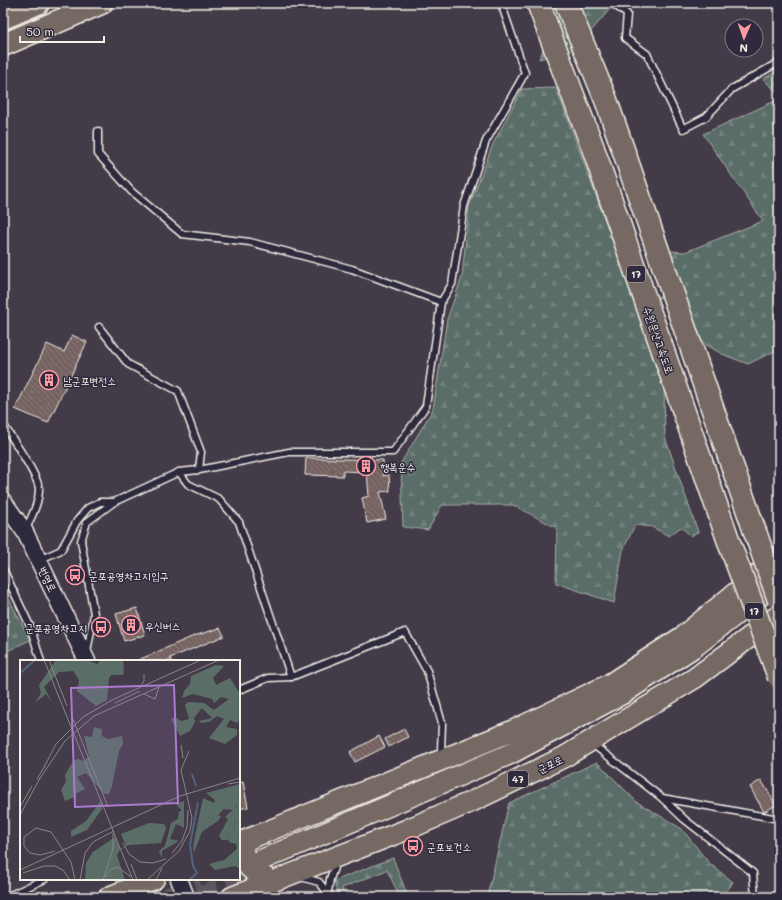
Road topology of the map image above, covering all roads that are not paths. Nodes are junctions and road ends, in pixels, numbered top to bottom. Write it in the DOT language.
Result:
graph roads {
  1 [pos="38,3"];
  2 [pos="101,3"];
  3 [pos="501,3"];
  4 [pos="538,3"];
  5 [pos="566,3"];
  6 [pos="612,3"];
  7 [pos="3,18"];
  8 [pos="3,45"];
  9 [pos="779,62"];
  10 [pos="98,131"];
  11 [pos="441,302"];
  12 [pos="99,327"];
  13 [pos="3,424"];
  14 [pos="199,470"];
  15 [pos="179,472"];
  16 [pos="3,501"];
  17 [pos="114,502"];
  18 [pos="25,532"];
  19 [pos="779,557"];
  20 [pos="38,560"];
  21 [pos="3,569"];
  22 [pos="779,581"];
  23 [pos="779,596"];
  24 [pos="779,600"];
  25 [pos="779,615"];
  26 [pos="41,660"];
  27 [pos="87,660"];
  28 [pos="291,677"];
  29 [pos="779,677"];
  30 [pos="240,690"];
  31 [pos="589,742"];
  32 [pos="419,770"];
  33 [pos="662,798"];
  34 [pos="779,819"];
  35 [pos="240,841"];
  36 [pos="339,856"];
  37 [pos="271,872"];
  38 [pos="42,880"];
  39 [pos="120,880"];
  40 [pos="152,880"];
  41 [pos="179,880"];
  42 [pos="329,894"];
  43 [pos="6,897"];
  44 [pos="105,897"];
  45 [pos="109,897"];
  46 [pos="186,897"];
  47 [pos="232,897"];
  48 [pos="254,897"];
  49 [pos="755,897"];
  1 -- 7 [label="highway"];
  2 -- 8 [label="highway"];
  3 -- 11 [label="lane"];
  4 -- 29 [label="highway, 수원문산고속도로 / 17, bridge"];
  5 -- 24 [label="highway, 17, bridge"];
  6 -- 9 [label="lane"];
  10 -- 11 [label="lane"];
  11 -- 14 [label="lane"];
  12 -- 14 [label="lane"];
  13 -- 18 [label="lane"];
  14 -- 15 [label="lane"];
  15 -- 17 [label="lane"];
  15 -- 28 [label="lane"];
  16 -- 18 [label="street, 번영로"];
  17 -- 20 [label="lane"];
  17 -- 27 [label="lane"];
  18 -- 20 [label="street, 번영로"];
  19 -- 32 [label="main road"];
  20 -- 27 [label="street, 번영로"];
  21 -- 26 [label="lane"];
  22 -- 37 [label="main road, 군포로 / 47"];
  23 -- 37 [label="main road, 군포로 / 47"];
  25 -- 31 [label="main road, 군포로 / 47"];
  28 -- 30 [label="lane"];
  28 -- 32 [label="lane"];
  31 -- 33 [label="lane"];
  31 -- 36 [label="main road, 군포로 / 47"];
  32 -- 35 [label="main road"];
  33 -- 34 [label="lane"];
  33 -- 49 [label="lane"];
  35 -- 37 [label="main road"];
  36 -- 37 [label="main road, 군포로 / 47"];
  36 -- 42 [label="lane"];
  37 -- 42 [label="lane"];
  37 -- 47 [label="main road, 군포로 / 47"];
  37 -- 48 [label="main road"];
  38 -- 43 [label="lane"];
  39 -- 44 [label="main road"];
  40 -- 45 [label="main road"];
  41 -- 46 [label="street"];
}
